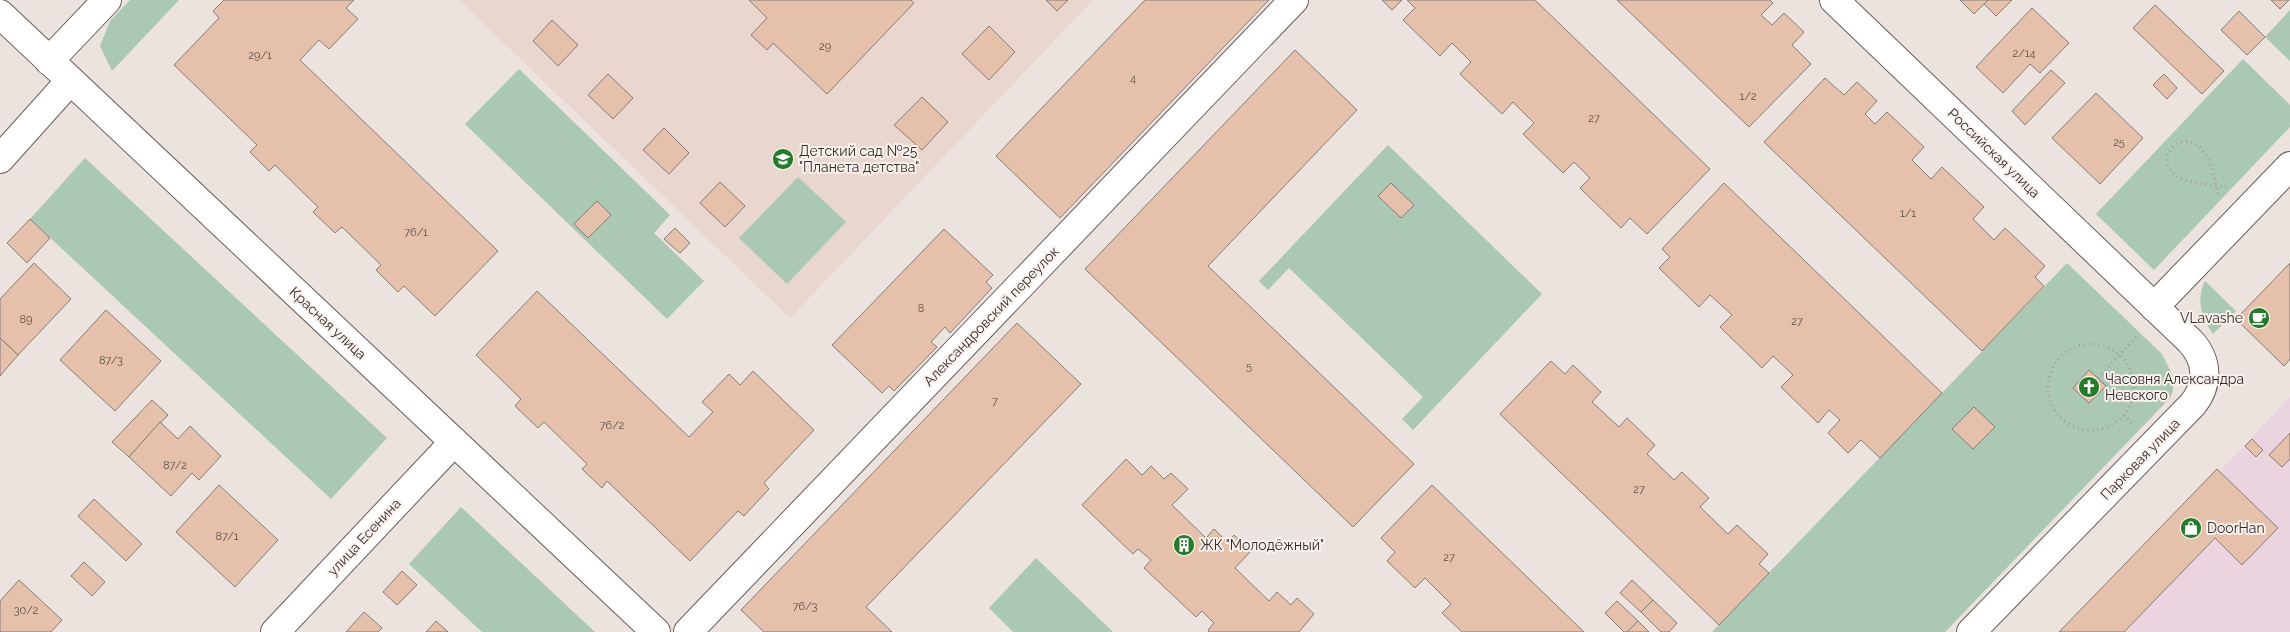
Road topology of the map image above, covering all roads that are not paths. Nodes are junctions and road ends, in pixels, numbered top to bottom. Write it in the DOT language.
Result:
graph roads {
  1 [pos="107,0"];
  2 [pos="1294,0"];
  3 [pos="1834,0"];
  4 [pos="0,14"];
  5 [pos="49,61"];
  6 [pos="70,81"];
  7 [pos="0,159"];
  8 [pos="2290,166"];
  9 [pos="2154,307"];
  10 [pos="454,442"];
  11 [pos="275,632"];
  12 [pos="656,632"];
  13 [pos="688,632"];
  14 [pos="1971,632"];
  1 -- 5 [label="street"];
  2 -- 13 [label="street, Александровский переулок"];
  3 -- 9 [label="street, Российская улица"];
  4 -- 5 [label="street, Красная улица"];
  5 -- 6 [label="street, Красная улица"];
  6 -- 7 [label="street"];
  6 -- 10 [label="street, Красная улица"];
  8 -- 9 [label="street"];
  9 -- 14 [label="street, Парковая улица"];
  10 -- 11 [label="street, улица Есенина"];
  10 -- 12 [label="street, Красная улица"];
}
